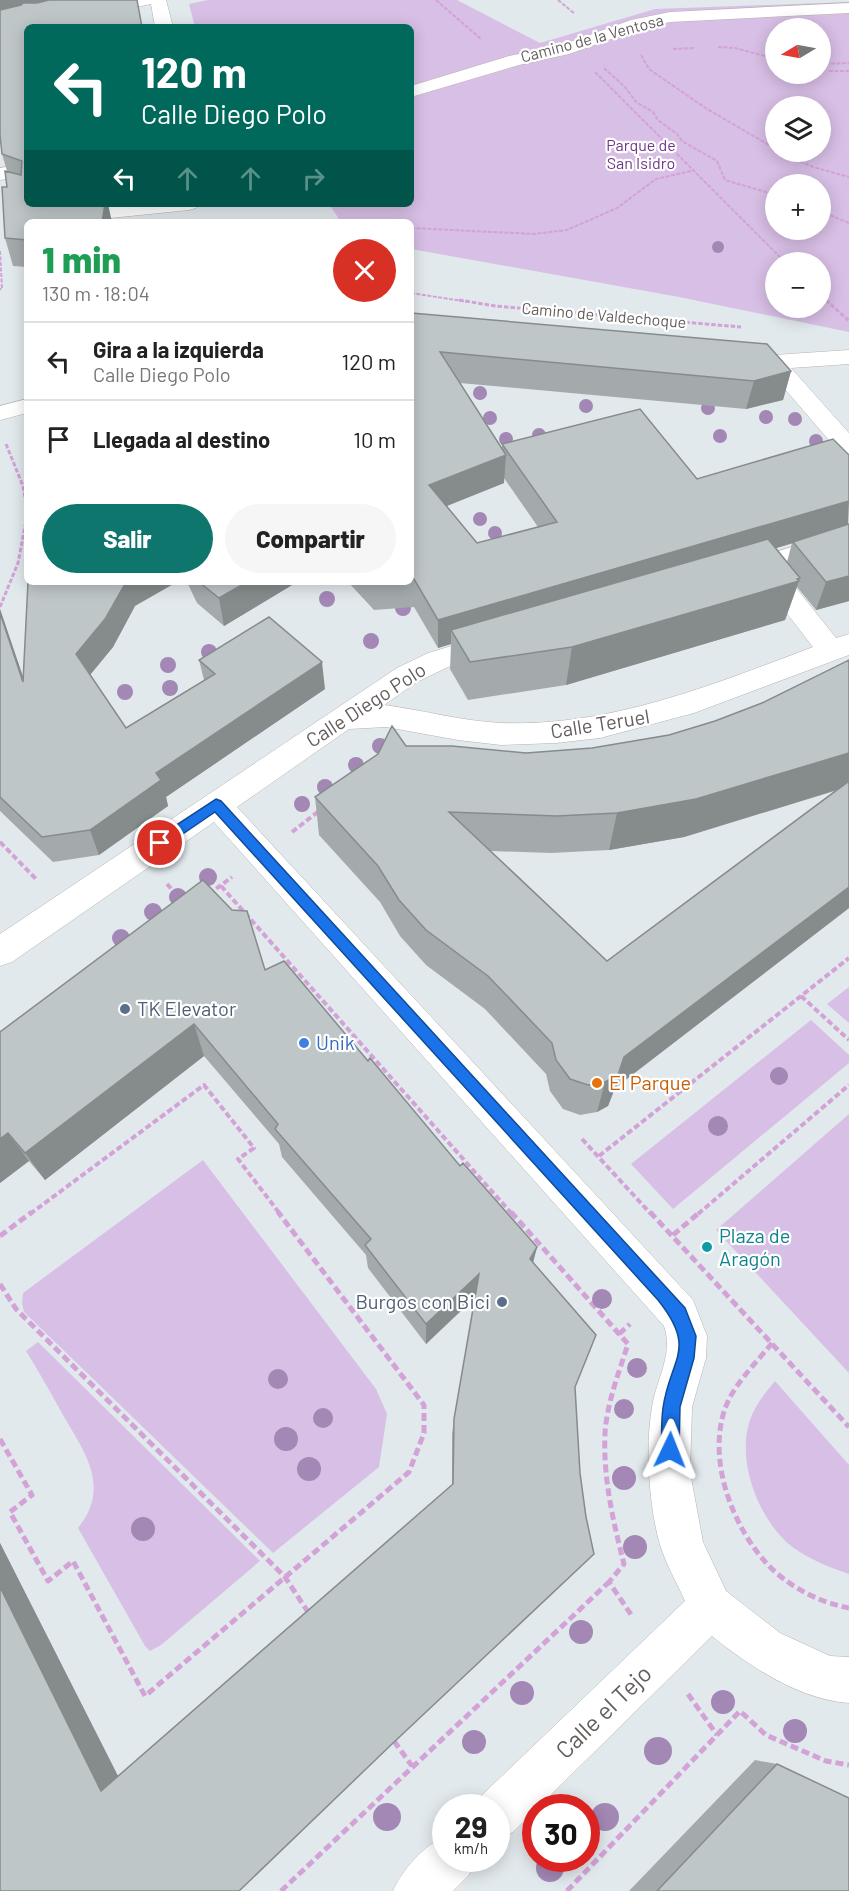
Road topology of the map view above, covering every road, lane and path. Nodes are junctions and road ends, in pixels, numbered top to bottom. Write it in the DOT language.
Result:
graph roads {
  1 [pos="147,0"];
  2 [pos="158,0"];
  3 [pos="436,0"];
  4 [pos="849,8"];
  5 [pos="79,14"];
  6 [pos="163,24"];
  7 [pos="626,28"];
  8 [pos="637,47"];
  9 [pos="710,47"];
  10 [pos="569,48"];
  11 [pos="700,48"];
  12 [pos="765,56"];
  13 [pos="523,58"];
  14 [pos="849,63"];
  15 [pos="600,64"];
  16 [pos="831,64"];
  17 [pos="831,71"];
  18 [pos="849,71"];
  19 [pos="414,91"];
  20 [pos="765,143"];
  21 [pos="802,162"];
  22 [pos="24,170"];
  23 [pos="692,171"];
  24 [pos="0,174"];
  25 [pos="849,177"];
  26 [pos="765,192"];
  27 [pos="69,207"];
  28 [pos="160,207"];
  29 [pos="91,214"];
  30 [pos="831,216"];
  31 [pos="107,219"];
  32 [pos="849,223"];
  33 [pos="414,228"];
  34 [pos="0,251"];
  35 [pos="775,252"];
  36 [pos="0,289"];
  37 [pos="414,293"];
  38 [pos="831,305"];
  39 [pos="849,321"];
  40 [pos="746,327"];
  41 [pos="734,354"];
  42 [pos="849,357"];
  43 [pos="774,362"];
  44 [pos="24,407"];
  45 [pos="0,413"];
  46 [pos="4,438"];
  47 [pos="849,448"];
  48 [pos="24,492"];
  49 [pos="849,538"];
  50 [pos="24,544"];
  51 [pos="763,565"];
  52 [pos="718,578"];
  53 [pos="0,607"];
  54 [pos="516,637"];
  55 [pos="840,647"];
  56 [pos="340,720"];
  57 [pos="216,804"];
  58 [pos="323,808"];
  59 [pos="289,834"];
  60 [pos="0,842"];
  61 [pos="162,878"];
  62 [pos="42,884"];
  63 [pos="205,897"];
  64 [pos="189,909"];
  65 [pos="7,935"];
  66 [pos="849,958"];
  67 [pos="800,996"];
  68 [pos="849,1040"];
  69 [pos="849,1085"];
  70 [pos="574,1131"];
  71 [pos="599,1156"];
  72 [pos="673,1235"];
  73 [pos="0,1236"];
  74 [pos="0,1284"];
  75 [pos="772,1343"];
  76 [pos="849,1427"];
  77 [pos="0,1439"];
  78 [pos="285,1577"];
  79 [pos="609,1582"];
  80 [pos="710,1607"];
  81 [pos="849,1608"];
  82 [pos="632,1616"];
  83 [pos="313,1619"];
  84 [pos="849,1680"];
  85 [pos="682,1686"];
  86 [pos="717,1735"];
  87 [pos="394,1741"];
  88 [pos="849,1765"];
  89 [pos="412,1766"];
  90 [pos="510,1801"];
  91 [pos="438,1872"];
  92 [pos="281,1891"];
  93 [pos="418,1891"];
  94 [pos="567,1891"];
  1 -- 5 [label="street"];
  2 -- 6 [label="street"];
  3 -- 13 [label="path"];
  4 -- 7 [label="street, Camino de la Ventosa"];
  7 -- 8 [label="path"];
  7 -- 10 [label="street, Camino de la Ventosa"];
  8 -- 11 [label="path"];
  8 -- 20 [label="path"];
  9 -- 12 [label="path"];
  10 -- 13 [label="street, Camino de la Ventosa"];
  10 -- 23 [label="path"];
  13 -- 19 [label="street, Camino de la Ventosa"];
  14 -- 16 [label="path"];
  15 -- 26 [label="path"];
  17 -- 18 [label="path"];
  21 -- 25 [label="path"];
  22 -- 24 [label="street"];
  23 -- 33 [label="path"];
  23 -- 35 [label="path"];
  27 -- 29 [label="street"];
  28 -- 29 [label="street"];
  29 -- 31 [label="street"];
  30 -- 32 [label="path"];
  34 -- 36 [label="path"];
  37 -- 40 [label="path, Camino de Valdechoque"];
  38 -- 39 [label="path"];
  41 -- 43 [label="street"];
  42 -- 43 [label="street"];
  43 -- 47 [label="street"];
  44 -- 45 [label="street"];
  46 -- 48 [label="path"];
  49 -- 51 [label="street"];
  50 -- 53 [label="path"];
  51 -- 52 [label="street"];
  51 -- 55 [label="street"];
  54 -- 56 [label="street, Calle Diego Polo"];
  55 -- 56 [label="street, Calle Teruel"];
  56 -- 57 [label="street, Calle Diego Polo"];
  57 -- 65 [label="street, Calle Diego Polo"];
  57 -- 80 [label="street"];
  58 -- 59 [label="path"];
  60 -- 62 [label="path"];
  61 -- 64 [label="path"];
  63 -- 79 [label="path"];
  66 -- 67 [label="path"];
  67 -- 68 [label="path"];
  67 -- 71 [label="path"];
  69 -- 72 [label="path"];
  70 -- 71 [label="path"];
  71 -- 72 [label="path"];
  72 -- 75 [label="path"];
  73 -- 78 [label="path"];
  74 -- 78 [label="path"];
  75 -- 76 [label="path"];
  75 -- 81 [label="path"];
  77 -- 78 [label="path"];
  78 -- 83 [label="path"];
  79 -- 82 [label="path"];
  79 -- 89 [label="path"];
  80 -- 84 [label="street"];
  80 -- 90 [label="street, Calle el Tejo"];
  85 -- 86 [label="path"];
  86 -- 88 [label="path"];
  86 -- 94 [label="path"];
  87 -- 89 [label="path"];
  89 -- 92 [label="path"];
  91 -- 93 [label="street"];
}
